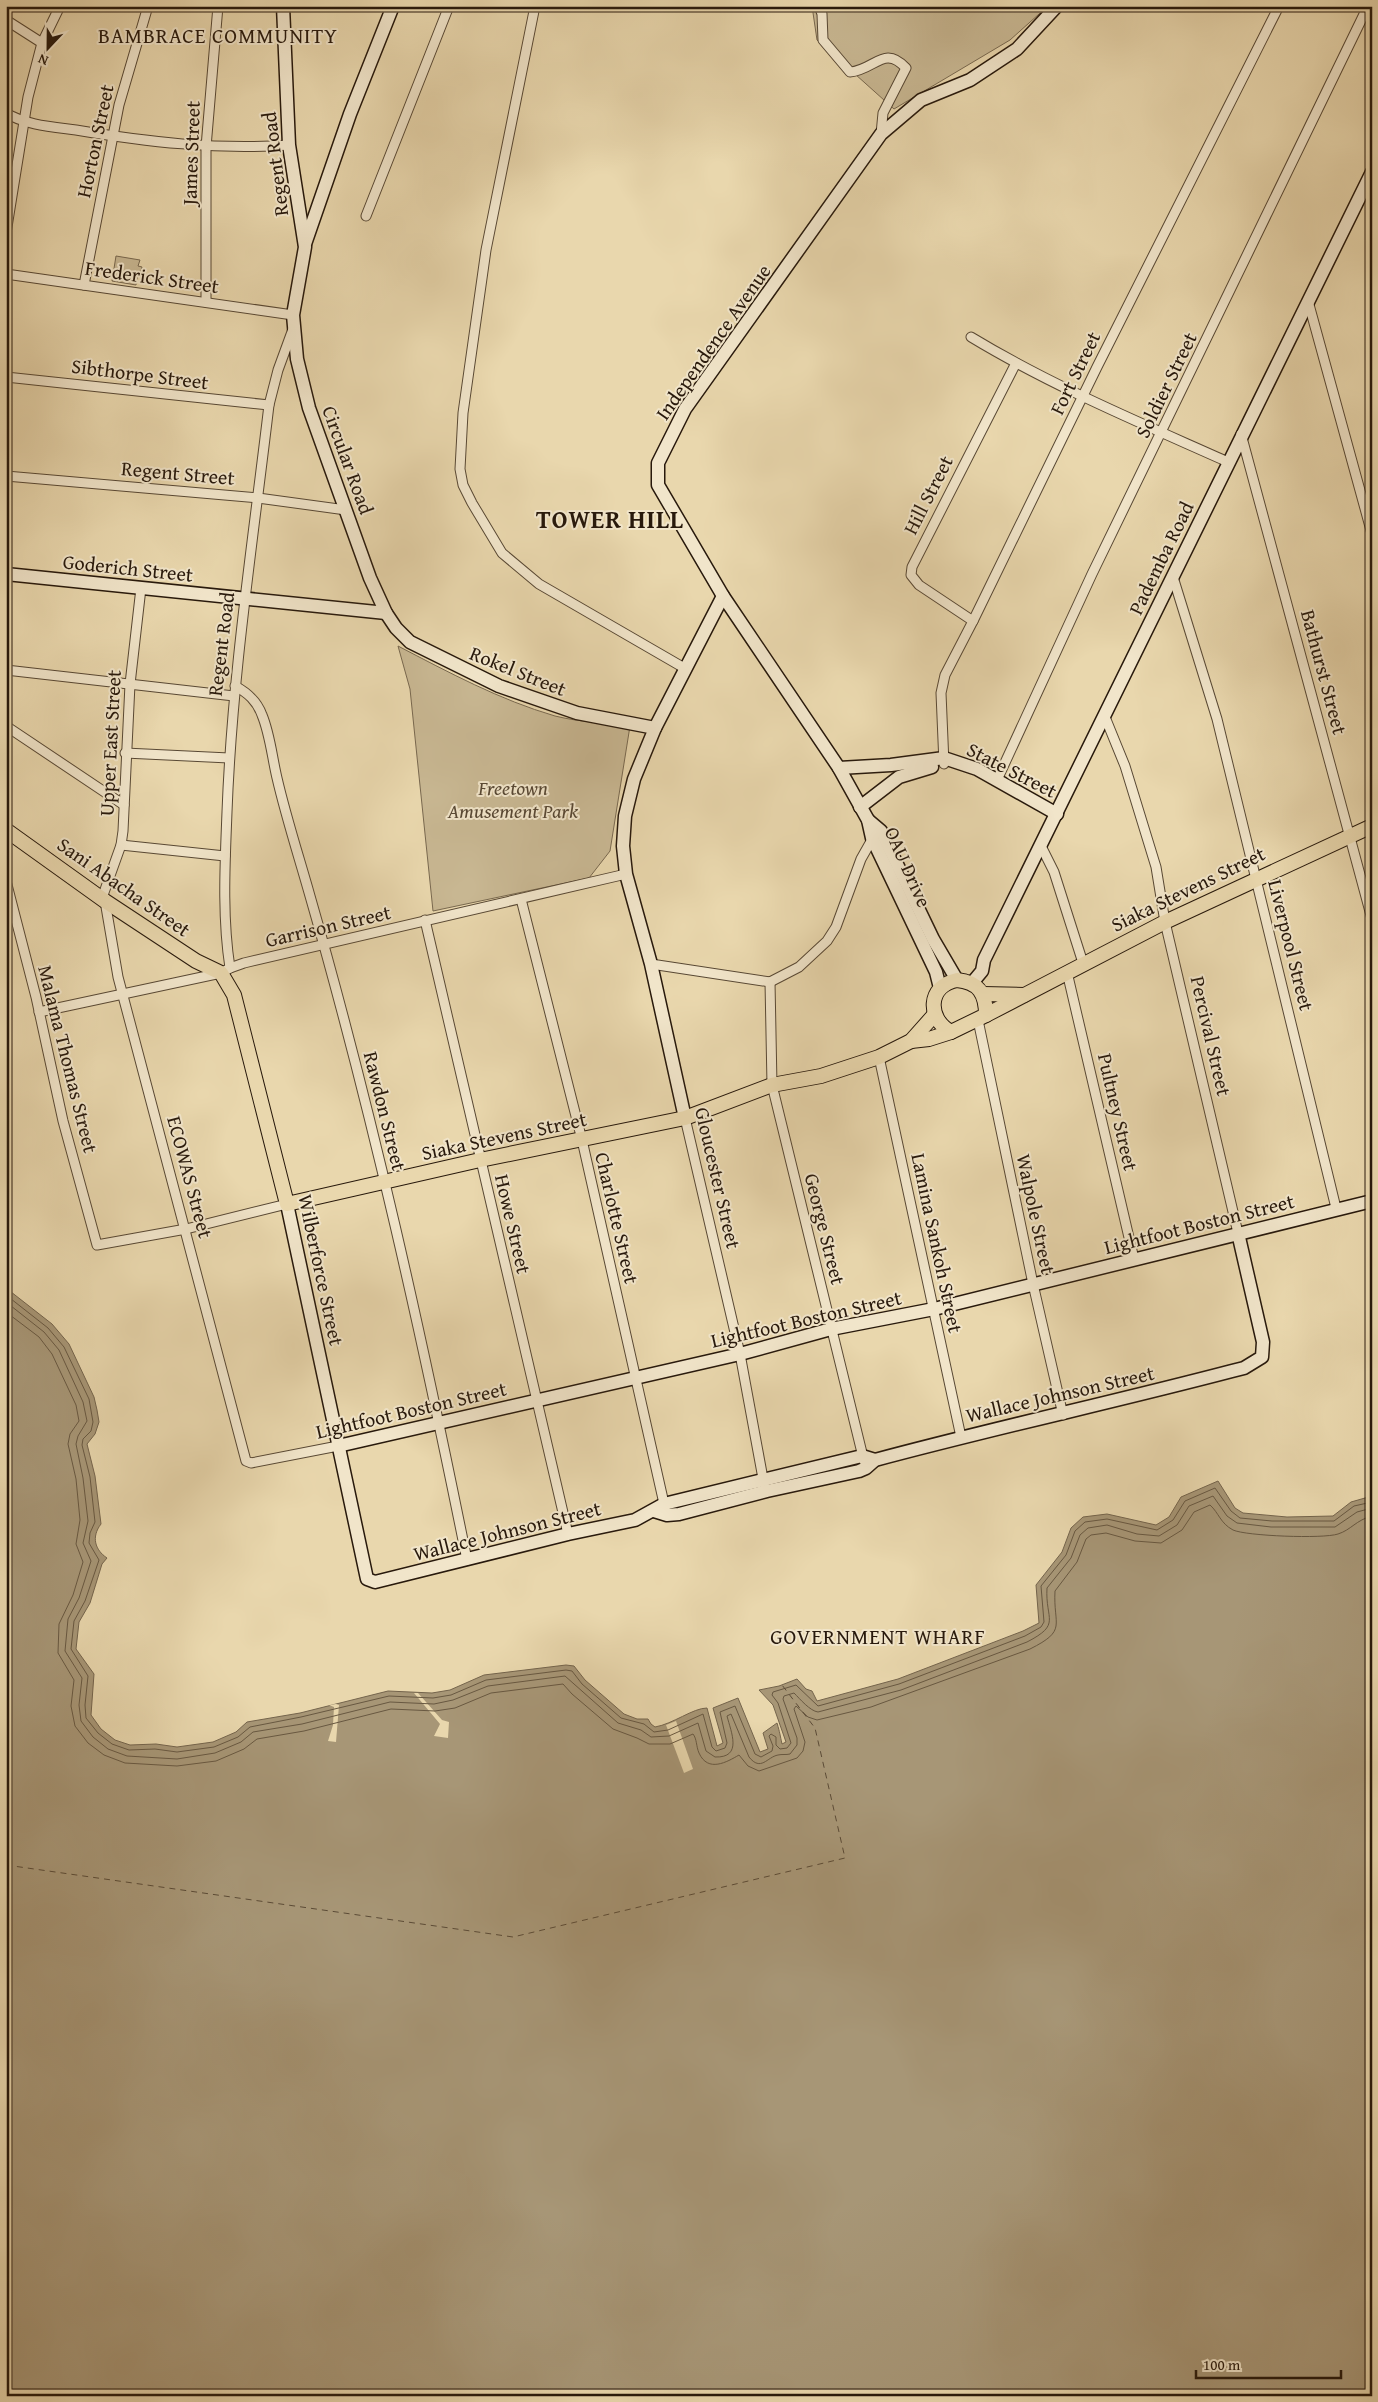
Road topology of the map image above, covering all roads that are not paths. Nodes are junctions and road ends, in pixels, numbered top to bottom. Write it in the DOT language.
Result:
graph roads {
  1 [pos="60,6"];
  2 [pos="148,6"];
  3 [pos="218,6"];
  4 [pos="283,6"];
  5 [pos="393,6"];
  6 [pos="449,6"];
  7 [pos="535,6"];
  8 [pos="819,6"];
  9 [pos="1057,6"];
  10 [pos="1279,6"];
  11 [pos="1368,6"];
  12 [pos="6,20"];
  13 [pos="42,43"];
  14 [pos="8,117"];
  15 [pos="23,120"];
  16 [pos="881,134"];
  17 [pos="112,136"];
  18 [pos="289,144"];
  19 [pos="206,147"];
  20 [pos="1372,172"];
  21 [pos="366,216"];
  22 [pos="6,233"];
  23 [pos="305,247"];
  24 [pos="6,274"];
  25 [pos="84,285"];
  26 [pos="1308,301"];
  27 [pos="206,302"];
  28 [pos="293,315"];
  29 [pos="293,328"];
  30 [pos="971,337"];
  31 [pos="1016,363"];
  32 [pos="6,377"];
  33 [pos="1084,396"];
  34 [pos="269,405"];
  35 [pos="1162,432"];
  36 [pos="1241,434"];
  37 [pos="1228,462"];
  38 [pos="6,476"];
  39 [pos="258,498"];
  40 [pos="346,510"];
  41 [pos="1372,534"];
  42 [pos="6,574"];
  43 [pos="1173,577"];
  44 [pos="141,588"];
  45 [pos="723,596"];
  46 [pos="245,600"];
  47 [pos="386,614"];
  48 [pos="974,621"];
  49 [pos="686,669"];
  50 [pos="6,670"];
  51 [pos="130,684"];
  52 [pos="235,686"];
  53 [pos="234,696"];
  54 [pos="1105,717"];
  55 [pos="6,726"];
  56 [pos="654,728"];
  57 [pos="126,753"];
  58 [pos="229,758"];
  59 [pos="946,761"];
  60 [pos="839,768"];
  61 [pos="997,780"];
  62 [pos="124,805"];
  63 [pos="860,807"];
  64 [pos="1057,814"];
  65 [pos="868,820"];
  66 [pos="1372,826"];
  67 [pos="6,830"];
  68 [pos="876,834"];
  69 [pos="1350,836"];
  70 [pos="121,845"];
  71 [pos="1041,846"];
  72 [pos="225,856"];
  73 [pos="626,874"];
  74 [pos="1257,878"];
  75 [pos="6,882"];
  76 [pos="103,899"];
  77 [pos="521,899"];
  78 [pos="1372,919"];
  79 [pos="425,920"];
  80 [pos="1165,922"];
  81 [pos="324,945"];
  82 [pos="1083,963"];
  83 [pos="651,964"];
  84 [pos="225,971"];
  85 [pos="1067,972"];
  86 [pos="957,980"];
  87 [pos="770,982"];
  88 [pos="940,988"];
  89 [pos="978,989"];
  90 [pos="123,995"];
  91 [pos="1025,995"];
  92 [pos="39,1012"];
  93 [pos="934,1014"];
  94 [pos="982,1017"];
  95 [pos="951,1032"];
  96 [pos="911,1041"];
  97 [pos="879,1057"];
  98 [pos="772,1085"];
  99 [pos="685,1118"];
  100 [pos="582,1140"];
  101 [pos="480,1160"];
  102 [pos="386,1183"];
  103 [pos="1372,1201"];
  104 [pos="288,1204"];
  105 [pos="1336,1208"];
  106 [pos="186,1229"];
  107 [pos="1238,1233"];
  108 [pos="98,1245"];
  109 [pos="1134,1259"];
  110 [pos="1033,1284"];
  111 [pos="934,1309"];
  112 [pos="831,1329"];
  113 [pos="740,1354"];
  114 [pos="1253,1364"];
  115 [pos="636,1377"];
  116 [pos="535,1400"];
  117 [pos="1063,1415"];
  118 [pos="439,1422"];
  119 [pos="961,1437"];
  120 [pos="338,1446"];
  121 [pos="246,1460"];
  122 [pos="868,1462"];
  123 [pos="765,1486"];
  124 [pos="661,1510"];
  125 [pos="568,1534"];
  126 [pos="467,1560"];
  127 [pos="367,1580"];
  1 -- 13 [label="street"];
  2 -- 17 [label="street, Horton Street"];
  3 -- 19 [label="street, James Street"];
  4 -- 18 [label="main road, Regent Road"];
  5 -- 23 [label="main road"];
  6 -- 21 [label="street"];
  7 -- 49 [label="street"];
  8 -- 16 [label="street, Independence Avenue"];
  9 -- 16 [label="main road"];
  10 -- 33 [label="street, Fort Street"];
  11 -- 35 [label="street, Soldier Street"];
  12 -- 13 [label="street"];
  13 -- 15 [label="street"];
  14 -- 15 [label="street"];
  15 -- 17 [label="street"];
  15 -- 22 [label="street"];
  16 -- 45 [label="main road, Independence Avenue"];
  17 -- 19 [label="street"];
  17 -- 25 [label="street, Horton Street"];
  18 -- 19 [label="street"];
  18 -- 23 [label="main road, Regent Road"];
  19 -- 27 [label="street, James Street"];
  20 -- 26 [label="main road, Pademba Road"];
  23 -- 28 [label="main road, Regent Road"];
  24 -- 25 [label="street, Frederick Street"];
  25 -- 27 [label="street, Frederick Street"];
  26 -- 36 [label="main road, Pademba Road"];
  26 -- 41 [label="street"];
  27 -- 28 [label="street, Frederick Street"];
  28 -- 29 [label="main road, Circular Road"];
  29 -- 34 [label="street, Regent Road"];
  29 -- 40 [label="main road, Circular Road"];
  30 -- 31 [label="street"];
  31 -- 33 [label="street"];
  31 -- 48 [label="street, Hill Street"];
  32 -- 34 [label="street, Sibthorpe Street"];
  33 -- 35 [label="street"];
  33 -- 48 [label="street, Fort Street"];
  34 -- 39 [label="street, Regent Road"];
  35 -- 37 [label="street"];
  35 -- 61 [label="street, Soldier Street"];
  36 -- 37 [label="main road, Pademba Road"];
  36 -- 69 [label="street, Bathurst Street"];
  37 -- 43 [label="main road, Pademba Road"];
  38 -- 39 [label="street, Regent Street"];
  39 -- 40 [label="street, Regent Street"];
  39 -- 46 [label="street, Regent Road"];
  40 -- 47 [label="main road, Circular Road"];
  42 -- 44 [label="main road, Goderich Street"];
  43 -- 54 [label="main road, Pademba Road"];
  43 -- 74 [label="street, Liverpool Street"];
  44 -- 46 [label="main road, Goderich Street"];
  44 -- 51 [label="street, Upper East Street"];
  45 -- 49 [label="main road, Gloucester Street"];
  45 -- 60 [label="main road, Independence Avenue"];
  46 -- 47 [label="main road, Goderich Street"];
  46 -- 52 [label="street, Regent Road"];
  47 -- 56 [label="main road, Rokel Street"];
  48 -- 59 [label="street, Fort Street"];
  49 -- 56 [label="main road, Gloucester Street"];
  50 -- 51 [label="street"];
  51 -- 53 [label="street"];
  51 -- 57 [label="street, Upper East Street"];
  52 -- 53 [label="street, Regent Road"];
  52 -- 81 [label="street, Rawdon Street"];
  53 -- 58 [label="street, Regent Road"];
  54 -- 64 [label="main road, Pademba Road"];
  54 -- 80 [label="street, Percival Street"];
  55 -- 62 [label="street"];
  56 -- 73 [label="main road, Gloucester Street"];
  57 -- 58 [label="street"];
  57 -- 62 [label="street, Upper East Street"];
  58 -- 72 [label="street, Regent Road"];
  59 -- 60 [label="main road, State Street"];
  59 -- 61 [label="main road, State Street"];
  59 -- 63 [label="main road, State Street"];
  60 -- 63 [label="main road, Independence Avenue"];
  61 -- 64 [label="main road, State Street"];
  62 -- 70 [label="street, Upper East Street"];
  63 -- 65 [label="main road, Independence Avenue"];
  64 -- 71 [label="main road, Pademba Road"];
  65 -- 68 [label="main road, OAU Drive"];
  66 -- 69 [label="main road, Siaka Stevens Street"];
  67 -- 76 [label="main road, Sani Abacha Street"];
  68 -- 86 [label="main road, OAU Drive"];
  68 -- 87 [label="street"];
  68 -- 88 [label="main road, OAU Drive"];
  69 -- 74 [label="main road, Siaka Stevens Street"];
  69 -- 78 [label="street, Bathurst Street"];
  70 -- 72 [label="street"];
  70 -- 76 [label="street, Upper East Street"];
  71 -- 82 [label="street"];
  71 -- 89 [label="main road, Pademba Road"];
  72 -- 84 [label="street, Regent Road"];
  73 -- 77 [label="street, Garrison Street"];
  73 -- 83 [label="main road, Gloucester Street"];
  74 -- 80 [label="main road, Siaka Stevens Street"];
  74 -- 105 [label="street, Liverpool Street"];
  75 -- 92 [label="street, Malama Thomas Street"];
  76 -- 84 [label="main road, Sani Abacha Street"];
  76 -- 90 [label="street, ECOWAS Street"];
  77 -- 79 [label="street, Garrison Street"];
  77 -- 100 [label="street, Charlotte Street"];
  79 -- 81 [label="street, Garrison Street"];
  79 -- 101 [label="street, Howe Street"];
  80 -- 82 [label="main road, Siaka Stevens Street"];
  80 -- 107 [label="street, Percival Street"];
  81 -- 84 [label="street, Garrison Street"];
  81 -- 102 [label="street, Rawdon Street"];
  82 -- 85 [label="main road, Siaka Stevens Street"];
  83 -- 87 [label="street"];
  83 -- 99 [label="main road, Gloucester Street"];
  84 -- 90 [label="street, Garrison Street"];
  84 -- 104 [label="main road, Wilberforce Street"];
  85 -- 91 [label="main road, Siaka Stevens Street"];
  85 -- 109 [label="street, Pultney Street"];
  86 -- 88 [label="main road"];
  86 -- 89 [label="main road"];
  87 -- 98 [label="street, George Street"];
  88 -- 93 [label="main road"];
  89 -- 91 [label="main road"];
  89 -- 94 [label="main road"];
  90 -- 92 [label="street, Garrison Street"];
  90 -- 106 [label="street, ECOWAS Street"];
  91 -- 94 [label="main road, Siaka Stevens Street"];
  92 -- 108 [label="street, Malama Thomas Street"];
  93 -- 95 [label="main road"];
  93 -- 96 [label="main road, Siaka Stevens Street"];
  94 -- 95 [label="main road"];
  94 -- 110 [label="street, Walpole Street"];
  95 -- 96 [label="main road, Siaka Stevens Street"];
  96 -- 97 [label="main road, Siaka Stevens Street"];
  97 -- 98 [label="main road, Siaka Stevens Street"];
  97 -- 111 [label="street, Lamina Sankoh Street"];
  98 -- 99 [label="main road, Siaka Stevens Street"];
  98 -- 112 [label="street, George Street"];
  99 -- 100 [label="main road, Siaka Stevens Street"];
  99 -- 113 [label="street, Gloucester Street"];
  100 -- 101 [label="main road, Siaka Stevens Street"];
  100 -- 115 [label="street, Charlotte Street"];
  101 -- 102 [label="main road, Siaka Stevens Street"];
  101 -- 116 [label="street, Howe Street"];
  102 -- 104 [label="main road, Siaka Stevens Street"];
  102 -- 118 [label="street, Rawdon Street"];
  103 -- 105 [label="main road, Lightfoot Boston Street"];
  104 -- 106 [label="street, Siaka Stevens Street"];
  104 -- 120 [label="main road, Wilberforce Street"];
  105 -- 107 [label="main road, Lightfoot Boston Street"];
  106 -- 108 [label="street, Siaka Stevens Street"];
  106 -- 121 [label="street, ECOWAS Street"];
  107 -- 109 [label="main road, Lightfoot Boston Street"];
  107 -- 114 [label="main road, Percival Street"];
  109 -- 110 [label="main road, Lightfoot Boston Street"];
  110 -- 111 [label="main road, Lightfoot Boston Street"];
  110 -- 117 [label="street, Walpole Street"];
  111 -- 112 [label="main road, Lightfoot Boston Street"];
  111 -- 119 [label="street, Lamina Sankoh Street"];
  112 -- 113 [label="main road, Lightfoot Boston Street"];
  112 -- 122 [label="street, George Street"];
  113 -- 115 [label="main road, Lightfoot Boston Street"];
  113 -- 123 [label="street, Gloucester Street"];
  114 -- 117 [label="main road, Wallace Johnson Street"];
  115 -- 116 [label="main road, Lightfoot Boston Street"];
  115 -- 124 [label="street, Charlotte Street"];
  116 -- 118 [label="main road, Lightfoot Boston Street"];
  116 -- 125 [label="street, Howe Street"];
  117 -- 119 [label="main road, Wallace Johnson Street"];
  118 -- 120 [label="main road, Lightfoot Boston Street"];
  118 -- 126 [label="street, Rawdon Street"];
  119 -- 122 [label="main road, Wallace Johnson Street"];
  120 -- 121 [label="street, Lightfoot Boston Street"];
  120 -- 127 [label="main road, Wilberforce Street"];
  122 -- 123 [label="main road, Wallace Johnson Street"];
  123 -- 124 [label="main road, Wallace Johnson Street"];
  124 -- 125 [label="main road, Wallace Johnson Street"];
  125 -- 126 [label="main road, Wallace Johnson Street"];
  126 -- 127 [label="main road, Wallace Johnson Street"];
}
